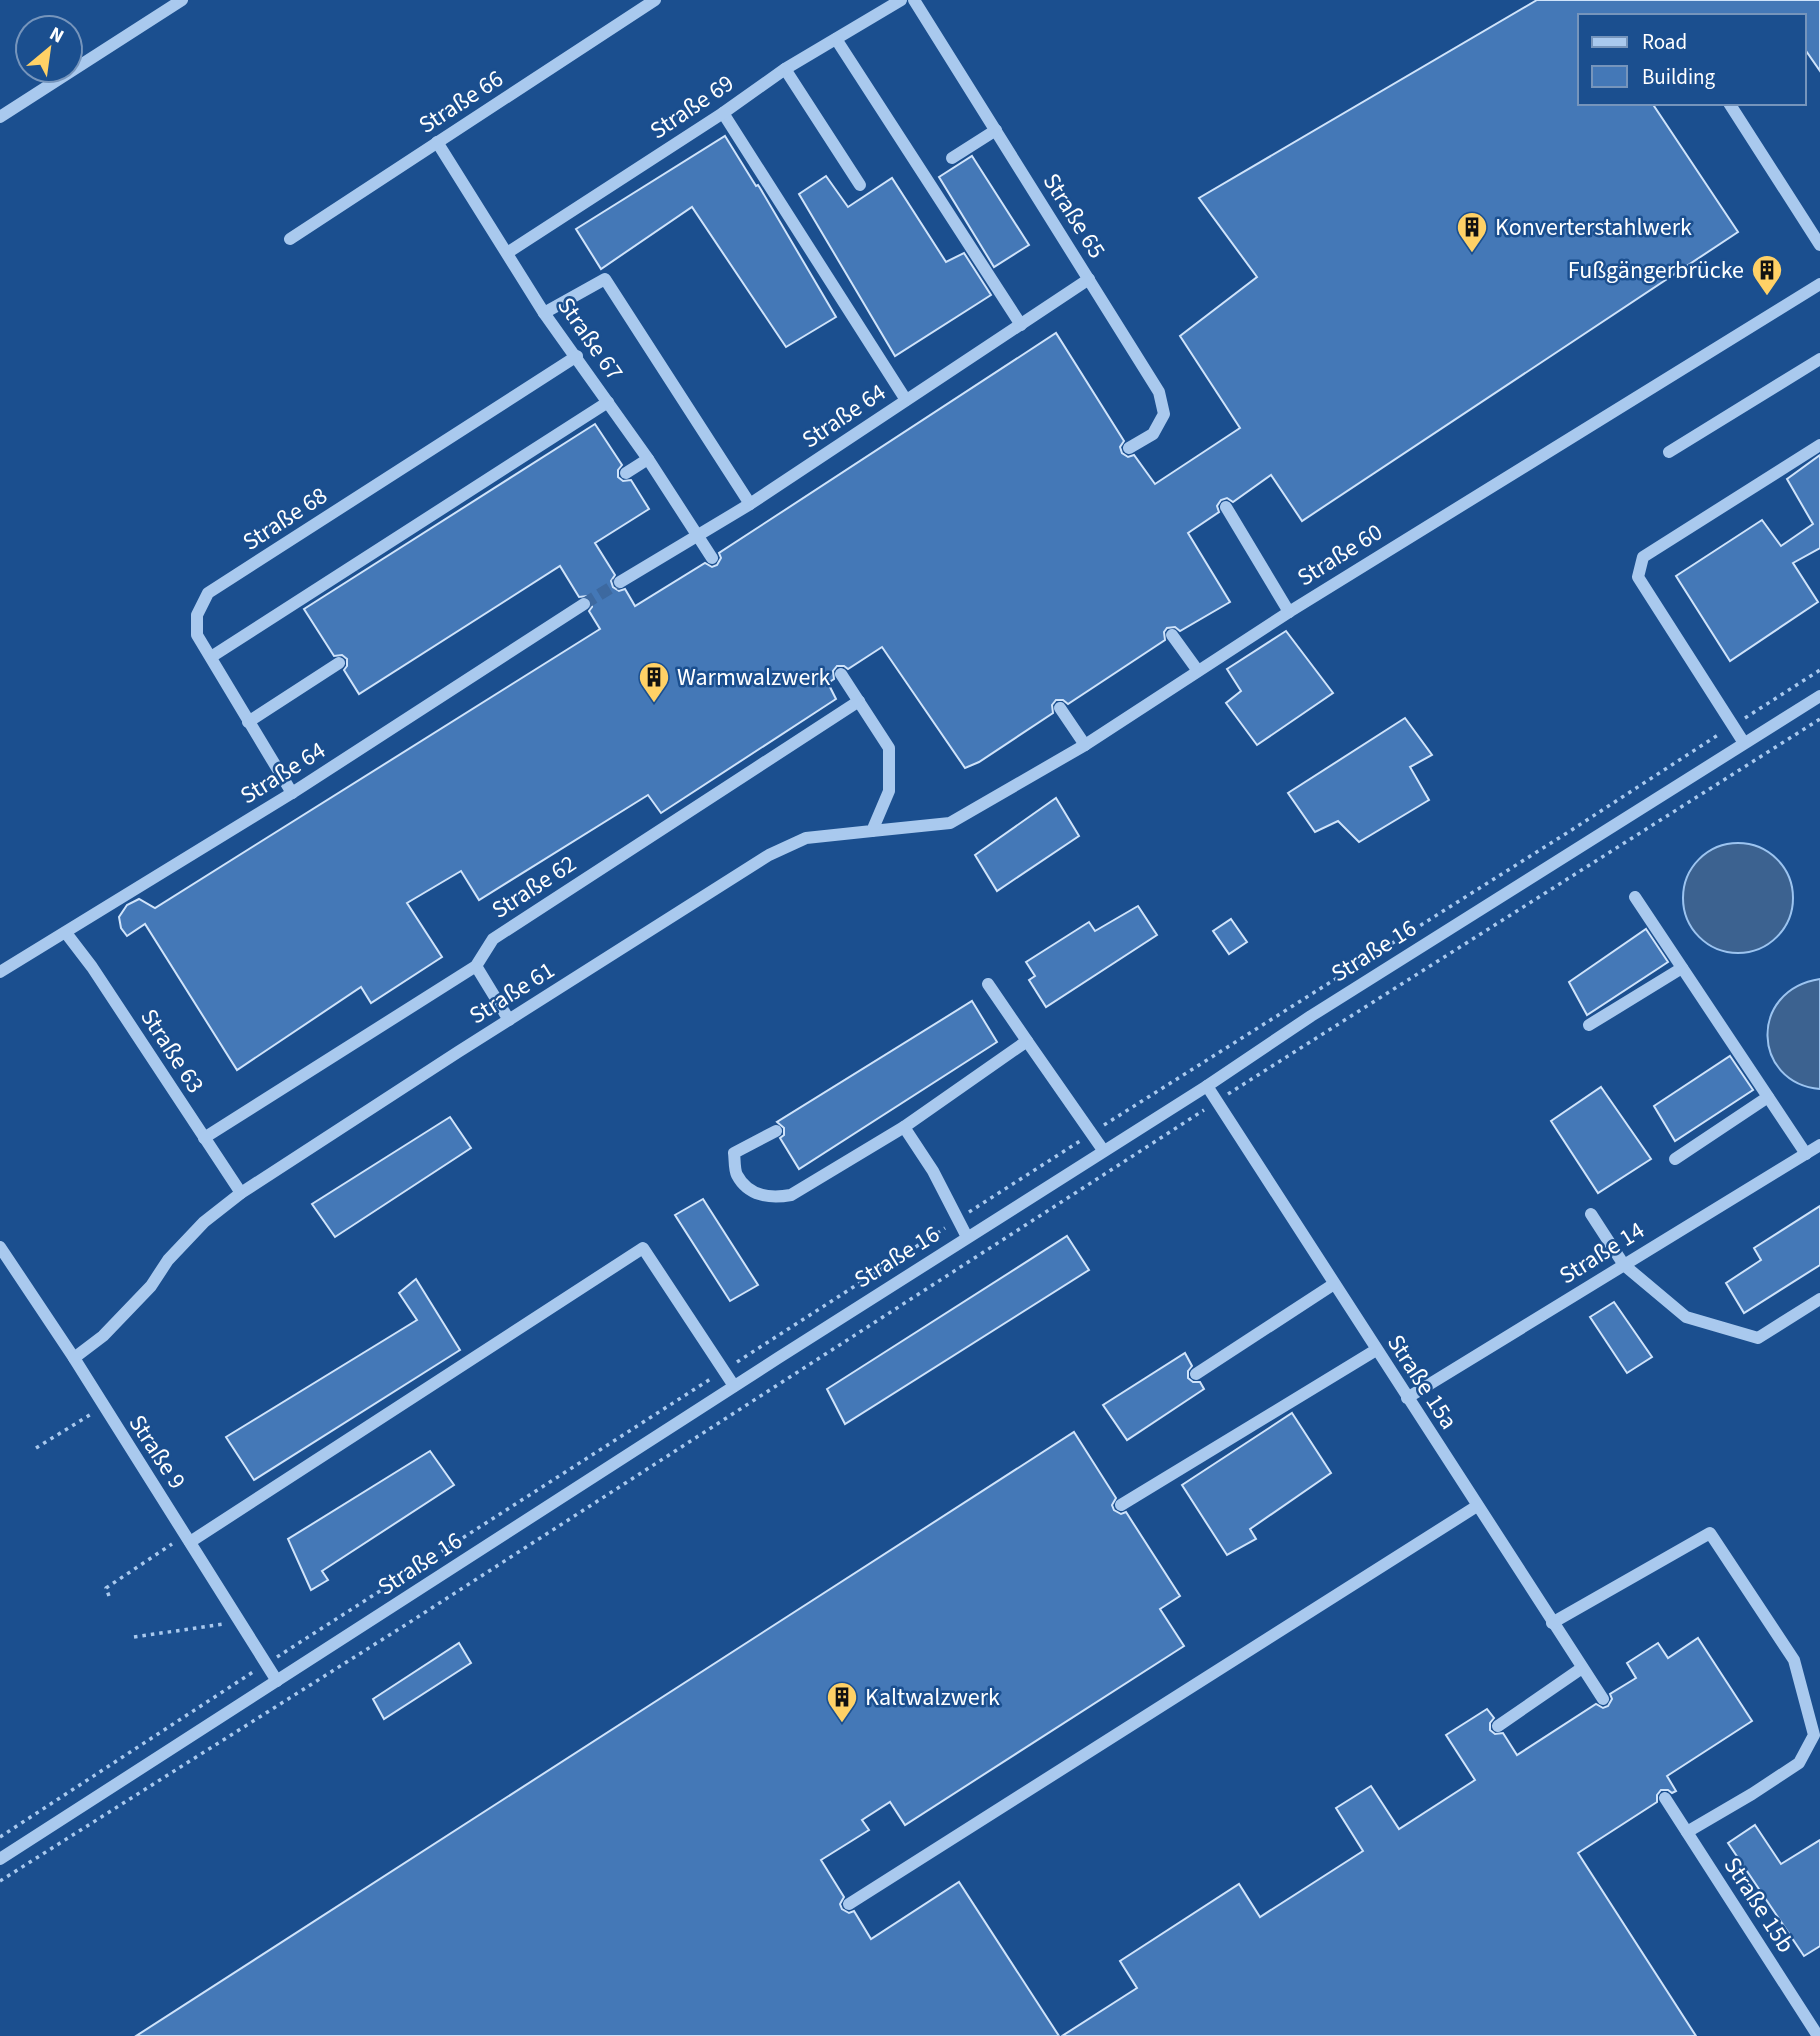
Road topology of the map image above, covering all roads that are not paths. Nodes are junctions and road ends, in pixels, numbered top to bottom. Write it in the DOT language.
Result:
graph roads {
  1 [pos="182,0"];
  2 [pos="655,0"];
  3 [pos="901,0"];
  4 [pos="914,0"];
  5 [pos="836,39"];
  6 [pos="785,69"];
  7 [pos="1730,105"];
  8 [pos="723,113"];
  9 [pos="0,117"];
  10 [pos="996,130"];
  11 [pos="437,142"];
  12 [pos="952,158"];
  13 [pos="860,185"];
  14 [pos="290,239"];
  15 [pos="1820,245"];
  16 [pos="508,253"];
  17 [pos="1089,279"];
  18 [pos="1820,284"];
  19 [pos="544,313"];
  20 [pos="1021,325"];
  21 [pos="577,356"];
  22 [pos="1820,359"];
  23 [pos="906,400"];
  24 [pos="608,402"];
  25 [pos="1820,445"];
  26 [pos="1129,448"];
  27 [pos="1669,452"];
  28 [pos="648,458"];
  29 [pos="626,473"];
  30 [pos="750,504"];
  31 [pos="1226,507"];
  32 [pos="698,536"];
  33 [pos="712,558"];
  34 [pos="620,582"];
  35 [pos="584,604"];
  36 [pos="1289,612"];
  37 [pos="1172,635"];
  38 [pos="211,657"];
  39 [pos="339,663"];
  40 [pos="1198,671"];
  41 [pos="841,674"];
  42 [pos="1820,696"];
  43 [pos="859,701"];
  44 [pos="1060,708"];
  45 [pos="248,722"];
  46 [pos="1745,743"];
  47 [pos="1085,745"];
  48 [pos="292,793"];
  49 [pos="872,831"];
  50 [pos="1635,897"];
  51 [pos="66,933"];
  52 [pos="476,966"];
  53 [pos="1682,968"];
  54 [pos="0,972"];
  55 [pos="988,984"];
  56 [pos="509,1020"];
  57 [pos="1589,1025"];
  58 [pos="1027,1041"];
  59 [pos="1207,1086"];
  60 [pos="1768,1097"];
  61 [pos="904,1127"];
  62 [pos="776,1131"];
  63 [pos="204,1138"];
  64 [pos="1820,1145"];
  65 [pos="1103,1150"];
  66 [pos="1806,1154"];
  67 [pos="1675,1159"];
  68 [pos="241,1193"];
  69 [pos="1591,1214"];
  70 [pos="967,1237"];
  71 [pos="0,1247"];
  72 [pos="1623,1265"];
  73 [pos="1334,1284"];
  74 [pos="1820,1299"];
  75 [pos="1376,1350"];
  76 [pos="74,1358"];
  77 [pos="1196,1374"];
  78 [pos="734,1386"];
  79 [pos="1407,1398"];
  80 [pos="1121,1505"];
  81 [pos="1477,1507"];
  82 [pos="188,1538"];
  83 [pos="1552,1623"];
  84 [pos="1582,1668"];
  85 [pos="277,1681"];
  86 [pos="1603,1699"];
  87 [pos="1498,1726"];
  88 [pos="1665,1798"];
  89 [pos="1687,1832"];
  90 [pos="0,1859"];
  91 [pos="849,1904"];
  92 [pos="1818,2036"];
  1 -- 9 [label="street"];
  2 -- 11 [label="street, Straße 66"];
  3 -- 5 [label="street, Straße 69"];
  4 -- 10 [label="street, Straße 65"];
  5 -- 6 [label="street, Straße 69"];
  5 -- 20 [label="street"];
  6 -- 8 [label="street, Straße 69"];
  6 -- 13 [label="street"];
  7 -- 15 [label="street"];
  8 -- 16 [label="street, Straße 69"];
  8 -- 23 [label="street"];
  10 -- 12 [label="street"];
  10 -- 17 [label="street, Straße 65"];
  11 -- 14 [label="street, Straße 66"];
  11 -- 16 [label="street, Straße 67"];
  16 -- 19 [label="street, Straße 67"];
  17 -- 20 [label="street, Straße 64"];
  17 -- 26 [label="street, Straße 65"];
  18 -- 36 [label="street, Straße 60"];
  19 -- 21 [label="street, Straße 67"];
  19 -- 30 [label="street"];
  20 -- 23 [label="street, Straße 64"];
  21 -- 24 [label="street, Straße 67"];
  21 -- 38 [label="street, Straße 68"];
  22 -- 27 [label="street"];
  23 -- 30 [label="street, Straße 64"];
  24 -- 28 [label="street, Straße 67"];
  24 -- 38 [label="street"];
  25 -- 46 [label="street"];
  28 -- 29 [label="street"];
  28 -- 32 [label="street, Straße 67"];
  30 -- 32 [label="street, Straße 64"];
  31 -- 36 [label="street"];
  32 -- 33 [label="street, Straße 67"];
  32 -- 34 [label="street, Straße 64"];
  35 -- 48 [label="street, Straße 64"];
  36 -- 40 [label="street, Straße 60"];
  37 -- 40 [label="street"];
  38 -- 45 [label="street, Straße 68"];
  39 -- 45 [label="street"];
  40 -- 47 [label="street, Straße 60"];
  41 -- 43 [label="street"];
  42 -- 46 [label="street, Straße 16"];
  43 -- 49 [label="street"];
  43 -- 52 [label="street, Straße 62"];
  44 -- 47 [label="street"];
  45 -- 48 [label="street, Straße 68"];
  46 -- 59 [label="street, Straße 16"];
  47 -- 49 [label="street, Straße 60"];
  48 -- 51 [label="street, Straße 64"];
  49 -- 56 [label="street, Straße 61"];
  50 -- 53 [label="street"];
  51 -- 54 [label="street, Straße 64"];
  51 -- 63 [label="street, Straße 63"];
  52 -- 56 [label="street"];
  52 -- 63 [label="street, Straße 62"];
  53 -- 57 [label="street"];
  53 -- 60 [label="street"];
  55 -- 58 [label="street"];
  56 -- 68 [label="street, Straße 61"];
  58 -- 61 [label="street"];
  58 -- 65 [label="street"];
  59 -- 65 [label="street, Straße 16"];
  59 -- 73 [label="street, Straße 15a"];
  60 -- 66 [label="street"];
  60 -- 67 [label="street"];
  61 -- 62 [label="street"];
  61 -- 70 [label="street"];
  63 -- 68 [label="street, Straße 63"];
  64 -- 66 [label="street, Straße 14"];
  65 -- 70 [label="street, Straße 16"];
  66 -- 72 [label="street, Straße 14"];
  68 -- 76 [label="street, Straße 61"];
  69 -- 72 [label="street"];
  70 -- 78 [label="street, Straße 16"];
  71 -- 76 [label="street, Straße 9"];
  72 -- 74 [label="street"];
  72 -- 79 [label="street, Straße 14"];
  73 -- 75 [label="street, Straße 15a"];
  73 -- 77 [label="street"];
  75 -- 79 [label="street, Straße 15a"];
  75 -- 80 [label="street"];
  76 -- 82 [label="street, Straße 9"];
  78 -- 82 [label="street"];
  78 -- 85 [label="street, Straße 16"];
  79 -- 81 [label="street, Straße 15a"];
  81 -- 83 [label="street, Straße 15a"];
  81 -- 91 [label="street"];
  82 -- 85 [label="street, Straße 9"];
  83 -- 84 [label="street, Straße 15a"];
  83 -- 89 [label="street"];
  84 -- 86 [label="street, Straße 15a"];
  84 -- 87 [label="street"];
  85 -- 90 [label="street, Straße 16"];
  88 -- 89 [label="street, Straße 15b"];
  89 -- 92 [label="street, Straße 15b"];
}
